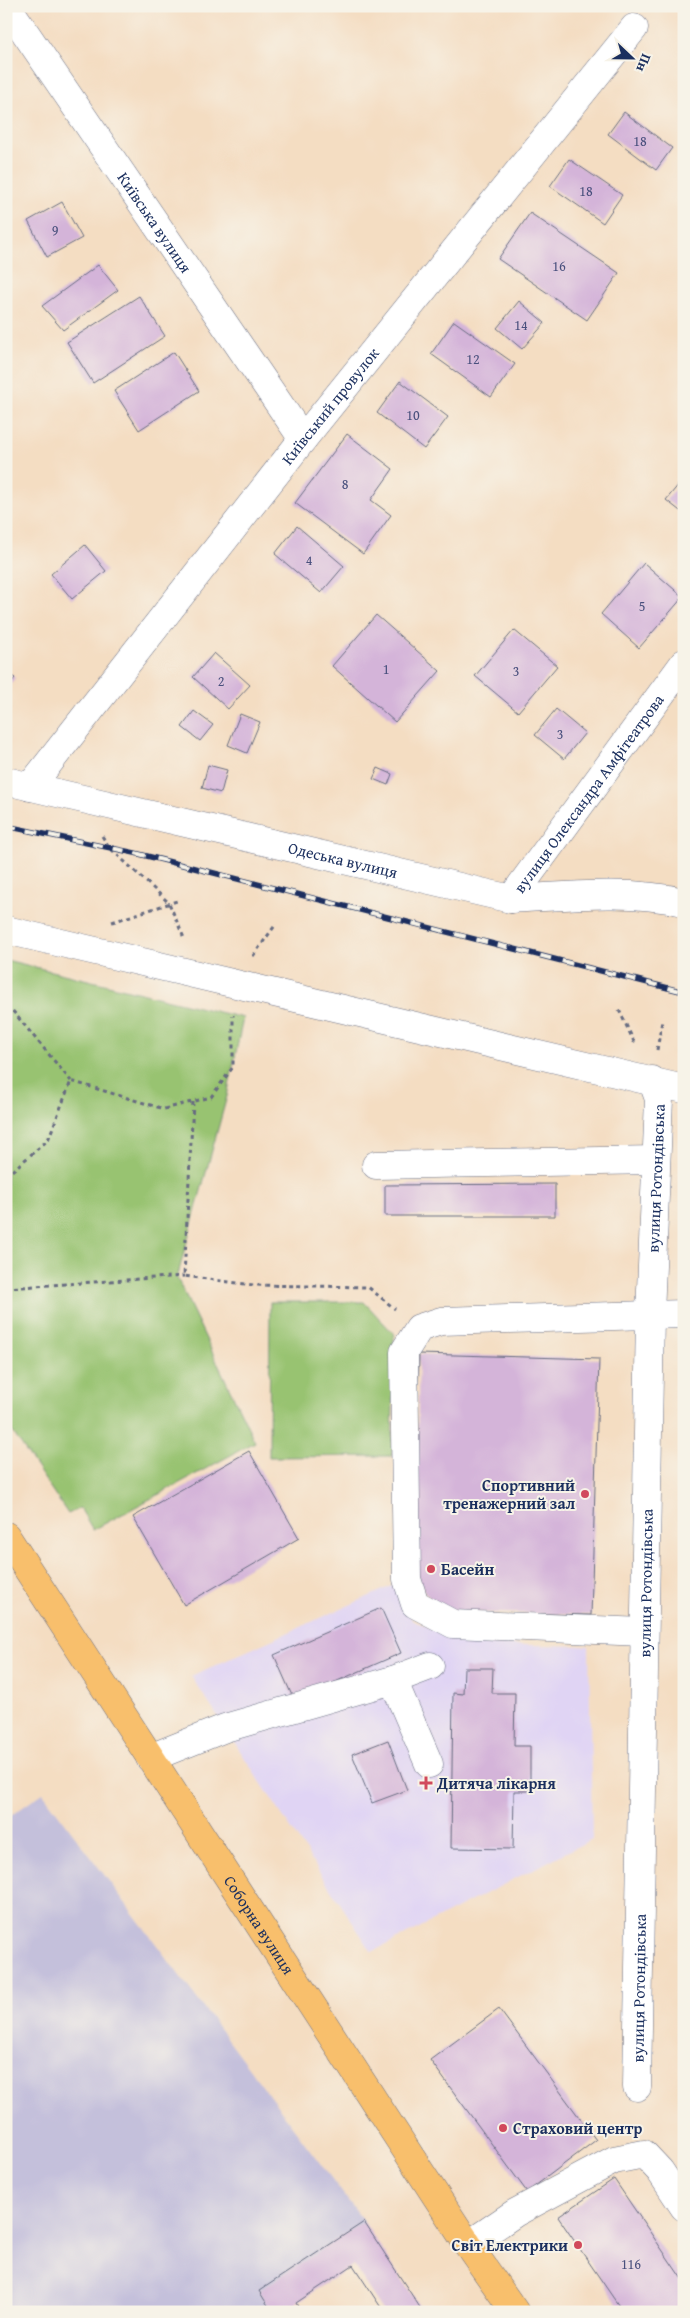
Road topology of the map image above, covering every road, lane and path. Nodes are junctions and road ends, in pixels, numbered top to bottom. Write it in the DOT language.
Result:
graph roads {
  1 [pos="7,6"];
  2 [pos="634,28"];
  3 [pos="303,439"];
  4 [pos="684,663"];
  5 [pos="18,784"];
  6 [pos="110,848"];
  7 [pos="180,900"];
  8 [pos="511,900"];
  9 [pos="684,902"];
  10 [pos="169,903"];
  11 [pos="106,924"];
  12 [pos="6,930"];
  13 [pos="200,976"];
  14 [pos="233,983"];
  15 [pos="6,1008"];
  16 [pos="652,1080"];
  17 [pos="71,1081"];
  18 [pos="684,1089"];
  19 [pos="193,1102"];
  20 [pos="656,1160"];
  21 [pos="376,1165"];
  22 [pos="6,1176"];
  23 [pos="184,1276"];
  24 [pos="6,1288"];
  25 [pos="650,1314"];
  26 [pos="684,1314"];
  27 [pos="419,1328"];
  28 [pos="6,1536"];
  29 [pos="643,1632"];
  30 [pos="430,1666"];
  31 [pos="393,1680"];
  32 [pos="150,1758"];
  33 [pos="429,1764"];
  34 [pos="636,2087"];
  35 [pos="684,2207"];
  36 [pos="468,2245"];
  37 [pos="515,2312"];
  1 -- 3 [label="street, Київська вулиця"];
  2 -- 3 [label="street, Київський провулок"];
  3 -- 5 [label="street, Київський провулок"];
  4 -- 8 [label="street, вулиця Олександра Амфітеатрова"];
  5 -- 8 [label="street, Одеська вулиця"];
  6 -- 10 [label="path"];
  7 -- 10 [label="path"];
  8 -- 9 [label="street, Одеська вулиця"];
  10 -- 11 [label="path"];
  10 -- 13 [label="path"];
  12 -- 13 [label="street"];
  13 -- 14 [label="street"];
  14 -- 16 [label="street"];
  14 -- 19 [label="path"];
  15 -- 17 [label="path"];
  16 -- 18 [label="street"];
  16 -- 20 [label="street, вулиця Ротондівська"];
  17 -- 19 [label="path"];
  17 -- 22 [label="path"];
  19 -- 23 [label="path"];
  20 -- 21 [label="street"];
  20 -- 25 [label="street, вулиця Ротондівська"];
  23 -- 24 [label="path"];
  23 -- 27 [label="path"];
  25 -- 26 [label="street"];
  25 -- 27 [label="street"];
  25 -- 29 [label="street, вулиця Ротондівська"];
  27 -- 29 [label="street"];
  28 -- 32 [label="main road, Соборна вулиця"];
  29 -- 34 [label="street, вулиця Ротондівська"];
  30 -- 31 [label="street"];
  31 -- 32 [label="street"];
  31 -- 33 [label="street"];
  32 -- 36 [label="main road, Соборна вулиця"];
  35 -- 36 [label="street"];
  36 -- 37 [label="main road, Соборна вулиця"];
}
